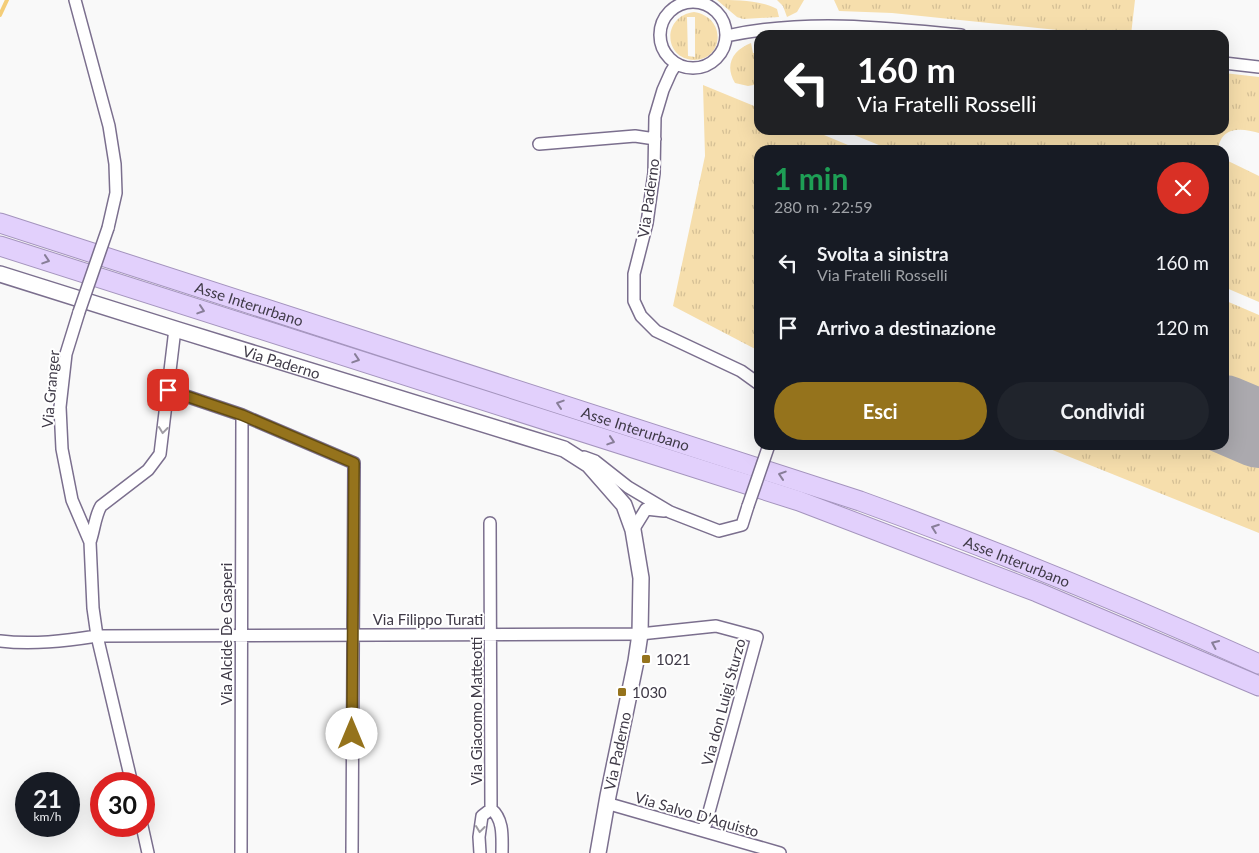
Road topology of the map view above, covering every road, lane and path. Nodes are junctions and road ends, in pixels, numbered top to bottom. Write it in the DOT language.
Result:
graph roads {
  1 [pos="76,0"];
  2 [pos="674,3"];
  3 [pos="764,30"];
  4 [pos="905,30"];
  5 [pos="754,31"];
  6 [pos="726,36"];
  7 [pos="676,64"];
  8 [pos="1229,64"];
  9 [pos="1259,67"];
  10 [pos="655,139"];
  11 [pos="539,144"];
  12 [pos="0,223"];
  13 [pos="0,246"];
  14 [pos="0,274"];
  15 [pos="175,329"];
  16 [pos="754,380"];
  17 [pos="168,390"];
  18 [pos="242,415"];
  19 [pos="564,449"];
  20 [pos="767,450"];
  21 [pos="628,486"];
  22 [pos="611,490"];
  23 [pos="624,505"];
  24 [pos="646,509"];
  25 [pos="670,512"];
  26 [pos="490,523"];
  27 [pos="633,530"];
  28 [pos="90,542"];
  29 [pos="352,634"];
  30 [pos="490,634"];
  31 [pos="640,634"];
  32 [pos="241,635"];
  33 [pos="97,636"];
  34 [pos="0,642"];
  35 [pos="1259,664"];
  36 [pos="1259,686"];
  37 [pos="129,772"];
  38 [pos="606,803"];
  39 [pos="491,809"];
  40 [pos="704,830"];
  41 [pos="144,837"];
  42 [pos="148,853"];
  43 [pos="241,853"];
  44 [pos="352,853"];
  45 [pos="480,853"];
  46 [pos="502,853"];
  47 [pos="598,853"];
  48 [pos="780,853"];
  1 -- 28 [label="street, Via Granger, bridge"];
  2 -- 6 [label="street"];
  2 -- 7 [label="street"];
  3 -- 4 [label="street"];
  5 -- 6 [label="street"];
  6 -- 7 [label="street"];
  7 -- 10 [label="street, Via Paderno"];
  8 -- 9 [label="street"];
  10 -- 11 [label="street"];
  10 -- 16 [label="street, Via Paderno"];
  35 -- 12 [label="highway, Asse Interurbano, one-way"];
  13 -- 36 [label="highway, Asse Interurbano, one-way"];
  14 -- 15 [label="street, Via Paderno"];
  15 -- 17 [label="street"];
  15 -- 19 [label="street, Via Paderno"];
  17 -- 18 [label="street"];
  17 -- 28 [label="street, one-way"];
  18 -- 29 [label="street"];
  18 -- 32 [label="street, Via Alcide De Gasperi"];
  19 -- 21 [label="street, Via Paderno"];
  19 -- 22 [label="street, Via Paderno"];
  20 -- 25 [label="street, Via Paderno, bridge"];
  21 -- 22 [label="street"];
  21 -- 25 [label="street, Via Paderno"];
  22 -- 23 [label="street, Via Paderno"];
  23 -- 24 [label="street, Via Paderno"];
  23 -- 27 [label="street, Via Paderno"];
  24 -- 25 [label="street, Via Paderno"];
  24 -- 27 [label="street"];
  26 -- 30 [label="street, Via Giacomo Matteotti"];
  27 -- 31 [label="street, Via Paderno"];
  28 -- 33 [label="street, Via Granger"];
  29 -- 30 [label="street, Via Filippo Turati"];
  29 -- 32 [label="street, Via Filippo Turati"];
  29 -- 44 [label="street"];
  30 -- 31 [label="street, Via Filippo Turati"];
  30 -- 39 [label="street, Via Giacomo Matteotti"];
  31 -- 38 [label="street, Via Paderno"];
  31 -- 40 [label="street, Via don Luigi Sturzo"];
  32 -- 33 [label="street, Via Filippo Turati"];
  32 -- 43 [label="street, Via Alcide De Gasperi"];
  33 -- 34 [label="street, Via Filippo Turati"];
  33 -- 37 [label="street, Via Granger"];
  38 -- 40 [label="street, Via Salvo D'Aquisto"];
  38 -- 47 [label="street, Via Paderno"];
  39 -- 45 [label="street, Via Giacomo Matteotti, one-way"];
  39 -- 46 [label="street, Via Giacomo Matteotti"];
  40 -- 48 [label="street, Via Salvo D'Aquisto"];
  41 -- 42 [label="street"];
}
